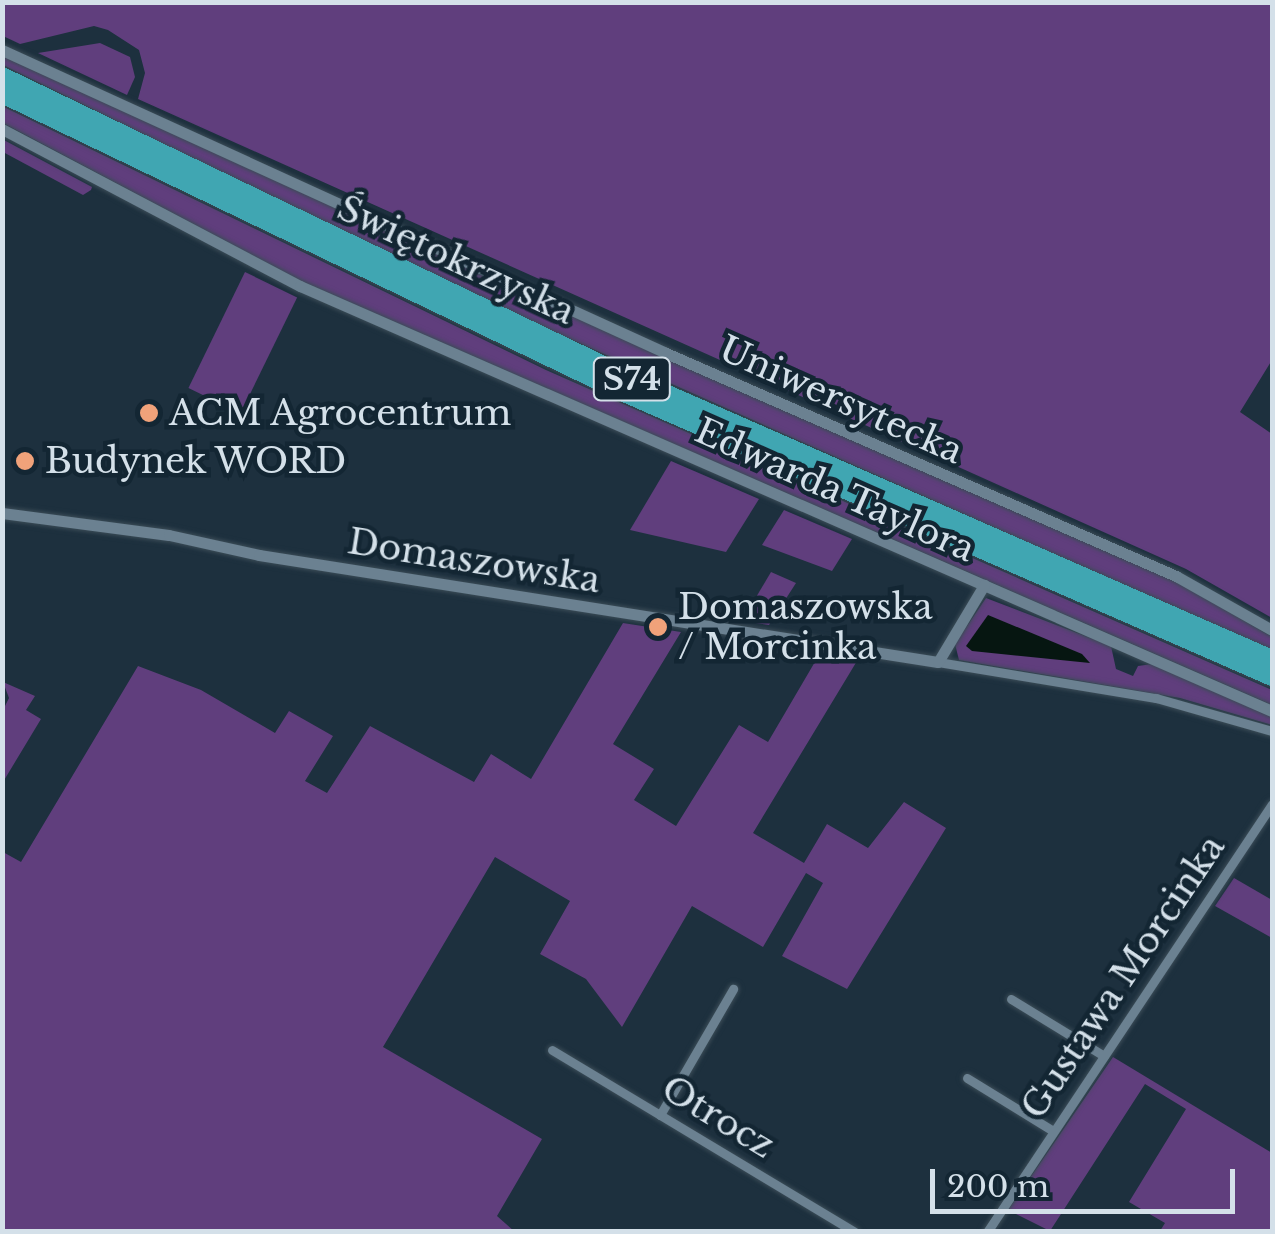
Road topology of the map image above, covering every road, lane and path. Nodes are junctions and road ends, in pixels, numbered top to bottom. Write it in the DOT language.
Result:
graph roads {
  1 [pos="2,50"];
  2 [pos="2,76"];
  3 [pos="2,94"];
  4 [pos="2,129"];
  5 [pos="2,514"];
  6 [pos="984,585"];
  7 [pos="1272,630"];
  8 [pos="1272,659"];
  9 [pos="938,662"];
  10 [pos="1272,678"];
  11 [pos="1272,711"];
  12 [pos="1272,731"];
  13 [pos="1272,804"];
  14 [pos="733,989"];
  15 [pos="1011,999"];
  16 [pos="552,1050"];
  17 [pos="1104,1056"];
  18 [pos="966,1078"];
  19 [pos="660,1115"];
  20 [pos="1053,1131"];
  21 [pos="855,1232"];
  22 [pos="987,1232"];
  1 -- 7 [label="street, Uniwersytecka"];
  2 -- 8 [label="highway, Świętokrzyska / S74"];
  3 -- 10 [label="highway, Świętokrzyska / S74"];
  4 -- 6 [label="street, Edwarda Taylora"];
  5 -- 9 [label="street, Domaszowska"];
  6 -- 9 [label="street"];
  6 -- 11 [label="street, Edwarda Taylora"];
  9 -- 12 [label="street, Domaszowska"];
  13 -- 17 [label="street, Gustawa Morcinka"];
  14 -- 19 [label="street"];
  15 -- 17 [label="street"];
  16 -- 19 [label="street, Otrocz"];
  17 -- 20 [label="street, Gustawa Morcinka"];
  18 -- 20 [label="street"];
  19 -- 21 [label="street, Otrocz"];
  20 -- 22 [label="street, Gustawa Morcinka"];
}
